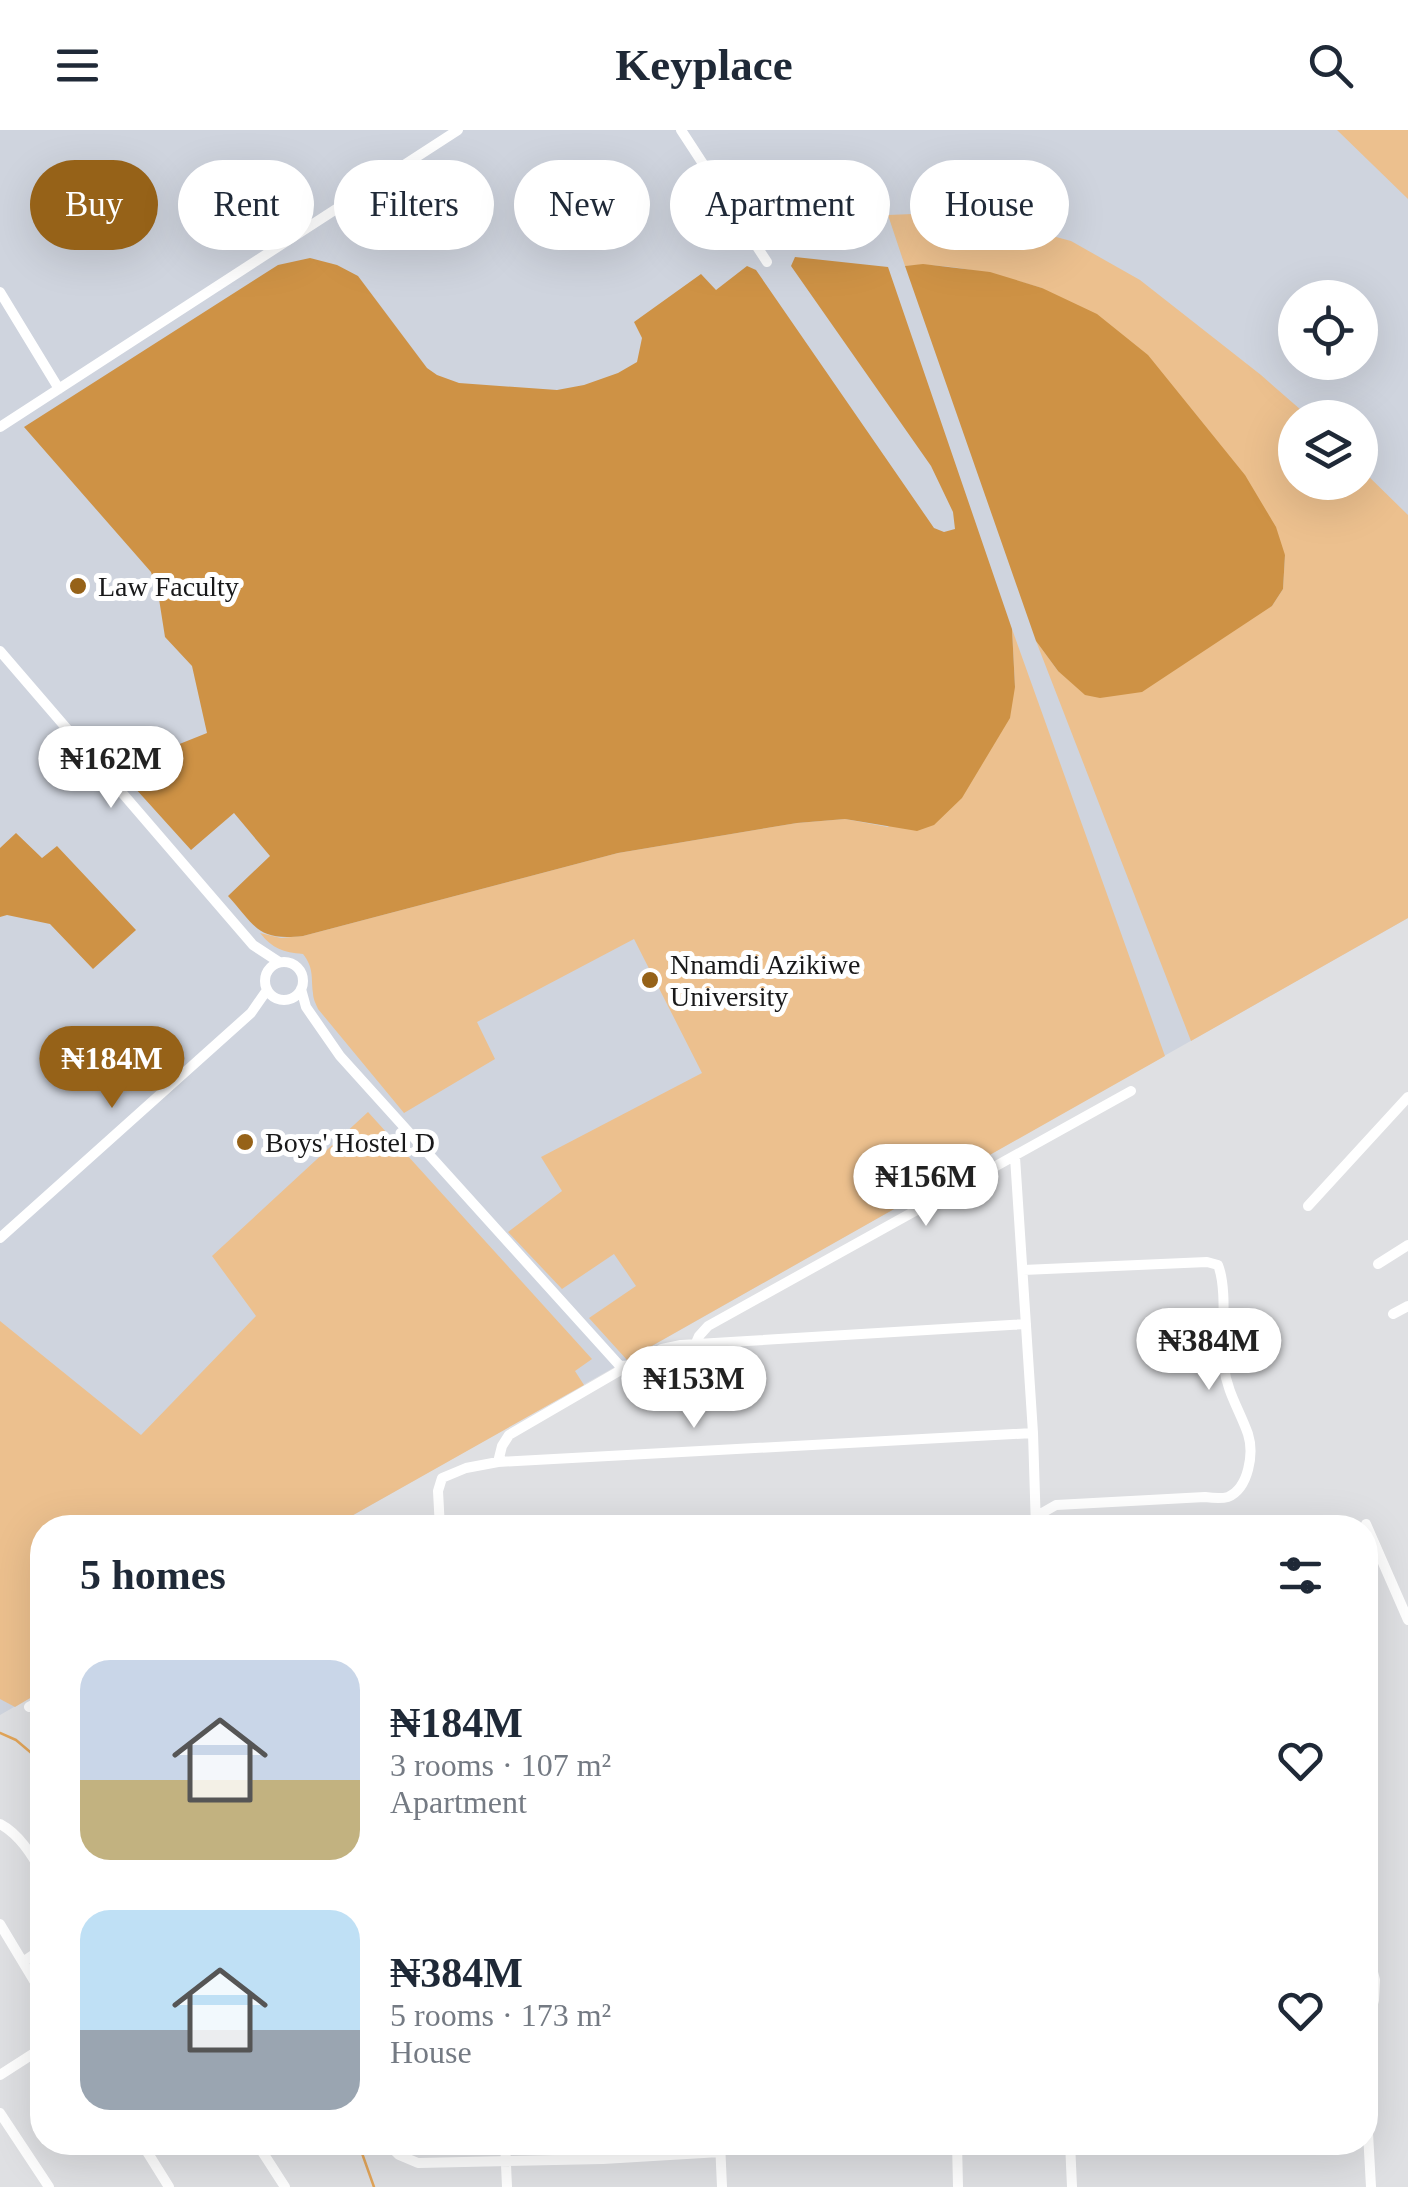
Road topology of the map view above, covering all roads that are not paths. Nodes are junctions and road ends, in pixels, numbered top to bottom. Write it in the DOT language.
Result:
graph roads {
  1 [pos="458,130"];
  2 [pos="681,130"];
  3 [pos="767,262"];
  4 [pos="0,292"];
  5 [pos="60,389"];
  6 [pos="0,427"];
  7 [pos="0,652"];
  8 [pos="253,945"];
  9 [pos="279,962"];
  10 [pos="266,973"];
  11 [pos="301,989"];
  12 [pos="266,990"];
  13 [pos="284,1000"];
  14 [pos="306,1008"];
  15 [pos="252,1013"];
  16 [pos="1131,1091"];
  17 [pos="1408,1097"];
  18 [pos="1015,1157"];
  19 [pos="1308,1206"];
  20 [pos="0,1238"];
  21 [pos="1408,1245"];
  22 [pos="1378,1264"];
  23 [pos="1023,1270"];
  24 [pos="1408,1306"];
  25 [pos="1394,1314"];
  26 [pos="1026,1324"];
  27 [pos="695,1345"];
  28 [pos="628,1366"];
  29 [pos="1033,1432"];
  30 [pos="498,1462"];
  31 [pos="439,1515"];
  32 [pos="1035,1515"];
  33 [pos="1044,1515"];
  34 [pos="1378,1551"];
  35 [pos="1408,1620"];
  36 [pos="0,1824"];
  37 [pos="30,1856"];
  38 [pos="0,1924"];
  39 [pos="30,1957"];
  40 [pos="23,1962"];
  41 [pos="30,1974"];
  42 [pos="30,2056"];
  43 [pos="0,2075"];
  44 [pos="0,2113"];
  45 [pos="149,2155"];
  46 [pos="264,2155"];
  47 [pos="399,2155"];
  48 [pos="506,2155"];
  49 [pos="603,2155"];
  50 [pos="648,2155"];
  51 [pos="720,2155"];
  52 [pos="957,2155"];
  53 [pos="1071,2155"];
  54 [pos="1369,2155"];
  55 [pos="603,2160"];
  56 [pos="506,2162"];
  57 [pos="49,2187"];
  58 [pos="169,2187"];
  59 [pos="285,2187"];
  60 [pos="507,2187"];
  61 [pos="722,2187"];
  62 [pos="958,2187"];
  63 [pos="1072,2187"];
  64 [pos="1371,2187"];
  1 -- 5 [label="street"];
  2 -- 3 [label="street"];
  4 -- 5 [label="street"];
  5 -- 6 [label="street"];
  7 -- 8 [label="street"];
  8 -- 9 [label="street"];
  8 -- 10 [label="street"];
  9 -- 10 [label="street"];
  9 -- 11 [label="street"];
  10 -- 12 [label="street"];
  11 -- 13 [label="street"];
  11 -- 14 [label="street"];
  12 -- 13 [label="street"];
  12 -- 15 [label="street"];
  13 -- 14 [label="street"];
  13 -- 15 [label="street"];
  14 -- 28 [label="street"];
  15 -- 20 [label="street"];
  16 -- 18 [label="street"];
  17 -- 19 [label="street"];
  18 -- 23 [label="street"];
  18 -- 27 [label="street"];
  21 -- 22 [label="street"];
  23 -- 26 [label="street"];
  23 -- 33 [label="street"];
  24 -- 25 [label="street"];
  26 -- 27 [label="street"];
  26 -- 29 [label="street"];
  27 -- 28 [label="street"];
  28 -- 30 [label="street"];
  29 -- 30 [label="street"];
  29 -- 32 [label="street"];
  30 -- 31 [label="street"];
  34 -- 35 [label="street"];
  36 -- 37 [label="street"];
  38 -- 40 [label="street"];
  39 -- 40 [label="street"];
  40 -- 41 [label="street"];
  42 -- 43 [label="street"];
  44 -- 57 [label="street"];
  45 -- 58 [label="street"];
  46 -- 59 [label="street"];
  47 -- 56 [label="street"];
  48 -- 56 [label="street"];
  49 -- 55 [label="street"];
  50 -- 55 [label="street"];
  51 -- 61 [label="street"];
  52 -- 62 [label="street"];
  53 -- 63 [label="street"];
  54 -- 64 [label="street"];
  55 -- 56 [label="street"];
  56 -- 60 [label="street"];
}
